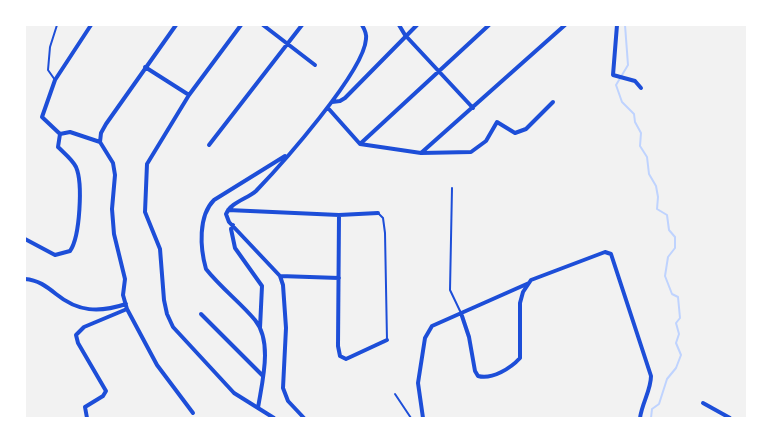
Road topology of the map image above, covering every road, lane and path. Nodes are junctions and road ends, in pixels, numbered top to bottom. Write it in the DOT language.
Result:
graph roads {
  1 [pos="57,25"];
  2 [pos="91,25"];
  3 [pos="176,25"];
  4 [pos="241,25"];
  5 [pos="263,25"];
  6 [pos="302,25"];
  7 [pos="362,25"];
  8 [pos="399,25"];
  9 [pos="417,25"];
  10 [pos="489,25"];
  11 [pos="565,25"];
  12 [pos="617,25"];
  13 [pos="406,35"];
  14 [pos="288,43"];
  15 [pos="315,65"];
  16 [pos="145,67"];
  17 [pos="439,72"];
  18 [pos="55,80"];
  19 [pos="641,88"];
  20 [pos="189,95"];
  21 [pos="332,102"];
  22 [pos="553,102"];
  23 [pos="328,108"];
  24 [pos="473,108"];
  25 [pos="60,134"];
  26 [pos="100,142"];
  27 [pos="360,144"];
  28 [pos="209,145"];
  29 [pos="289,153"];
  30 [pos="421,154"];
  31 [pos="452,188"];
  32 [pos="228,210"];
  33 [pos="378,213"];
  34 [pos="339,215"];
  35 [pos="233,225"];
  36 [pos="25,239"];
  37 [pos="280,276"];
  38 [pos="339,278"];
  39 [pos="25,279"];
  40 [pos="530,282"];
  41 [pos="126,304"];
  42 [pos="127,310"];
  43 [pos="461,313"];
  44 [pos="201,314"];
  45 [pos="260,328"];
  46 [pos="387,340"];
  47 [pos="263,376"];
  48 [pos="395,394"];
  49 [pos="703,403"];
  50 [pos="258,408"];
  51 [pos="193,413"];
  52 [pos="87,418"];
  53 [pos="274,418"];
  54 [pos="304,418"];
  55 [pos="411,418"];
  56 [pos="423,418"];
  57 [pos="640,418"];
  58 [pos="730,418"];
  1 -- 18 [label="lane"];
  2 -- 18 [label="street"];
  3 -- 16 [label="street"];
  4 -- 20 [label="street"];
  5 -- 14 [label="street"];
  6 -- 14 [label="street"];
  7 -- 21 [label="street"];
  8 -- 13 [label="street"];
  9 -- 13 [label="street"];
  10 -- 17 [label="street"];
  11 -- 24 [label="street"];
  12 -- 19 [label="street"];
  13 -- 17 [label="street"];
  13 -- 21 [label="street"];
  14 -- 15 [label="street"];
  14 -- 28 [label="street"];
  16 -- 20 [label="street"];
  16 -- 26 [label="street"];
  17 -- 24 [label="street"];
  17 -- 27 [label="street"];
  18 -- 25 [label="street"];
  20 -- 50 [label="street"];
  21 -- 23 [label="street"];
  22 -- 30 [label="street"];
  23 -- 27 [label="street"];
  23 -- 29 [label="street"];
  24 -- 30 [label="street"];
  25 -- 26 [label="street"];
  25 -- 36 [label="street"];
  26 -- 41 [label="street"];
  27 -- 30 [label="street"];
  29 -- 32 [label="street"];
  29 -- 45 [label="street"];
  31 -- 43 [label="lane"];
  32 -- 34 [label="street"];
  32 -- 35 [label="street"];
  33 -- 34 [label="street"];
  33 -- 46 [label="lane"];
  34 -- 38 [label="street"];
  35 -- 37 [label="street"];
  35 -- 45 [label="street"];
  37 -- 38 [label="street"];
  37 -- 54 [label="street"];
  38 -- 46 [label="street"];
  39 -- 41 [label="street"];
  40 -- 43 [label="street"];
  40 -- 43 [label="street"];
  40 -- 57 [label="street"];
  41 -- 42 [label="street"];
  42 -- 51 [label="street"];
  42 -- 52 [label="street"];
  43 -- 56 [label="street"];
  44 -- 47 [label="street"];
  45 -- 47 [label="street"];
  47 -- 50 [label="street"];
  48 -- 55 [label="lane"];
  49 -- 58 [label="street"];
  50 -- 53 [label="street"];
}
